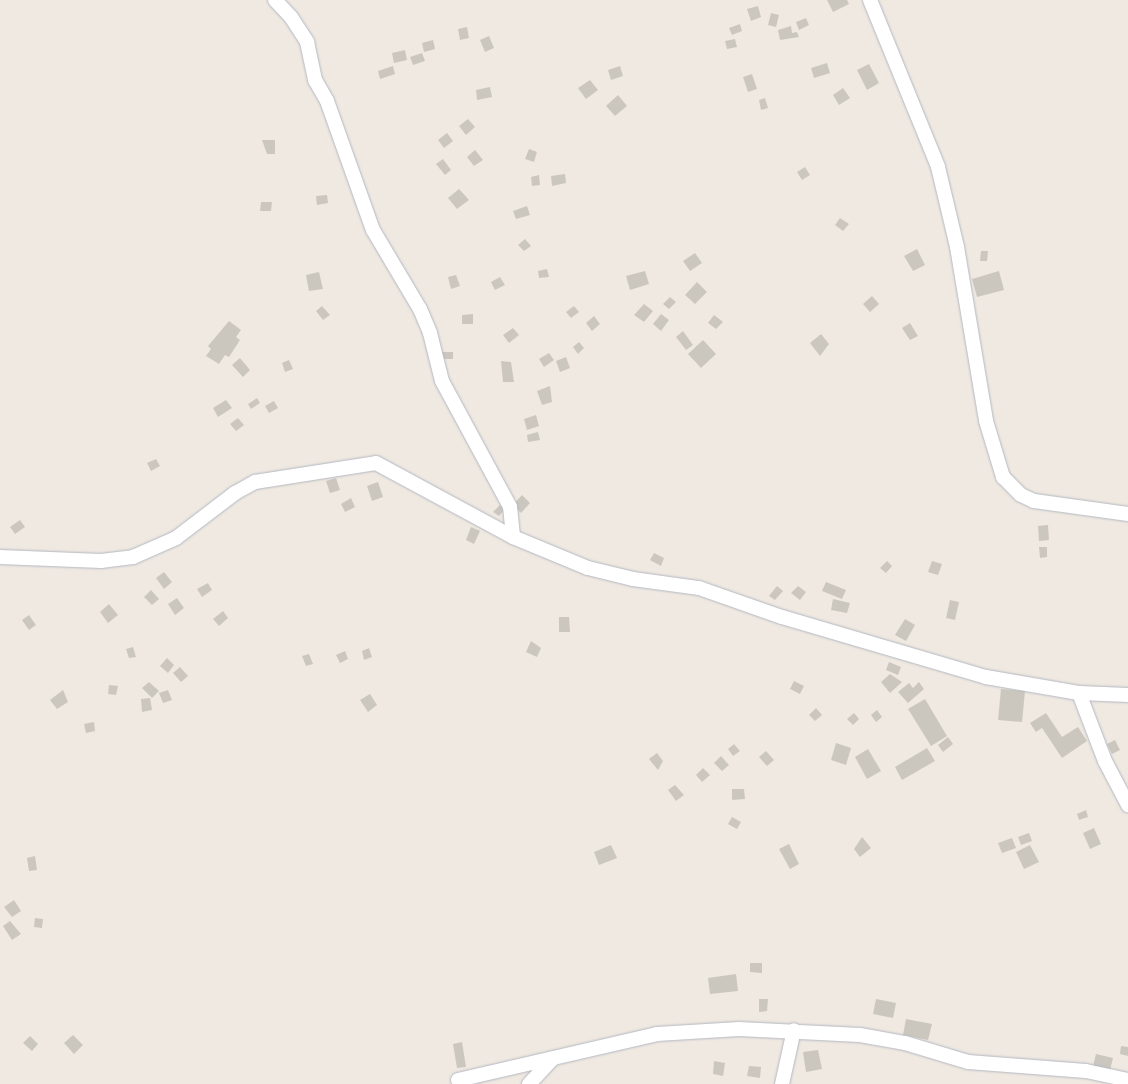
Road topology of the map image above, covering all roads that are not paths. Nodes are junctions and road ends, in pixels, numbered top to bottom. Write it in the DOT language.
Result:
graph roads {
  1 [pos="275,0"];
  2 [pos="870,0"];
  3 [pos="1128,514"];
  4 [pos="513,537"];
  5 [pos="0,557"];
  6 [pos="1079,693"];
  7 [pos="1128,695"];
  8 [pos="1128,805"];
  9 [pos="794,1030"];
  10 [pos="553,1058"];
  11 [pos="458,1080"];
  12 [pos="1128,1080"];
  13 [pos="529,1084"];
  14 [pos="782,1084"];
  1 -- 4 [label="street"];
  2 -- 3 [label="street"];
  4 -- 5 [label="street"];
  4 -- 6 [label="street"];
  6 -- 7 [label="street"];
  6 -- 8 [label="street"];
  9 -- 10 [label="street"];
  9 -- 12 [label="street"];
  9 -- 14 [label="street"];
  10 -- 11 [label="street"];
  10 -- 13 [label="street"];
}
